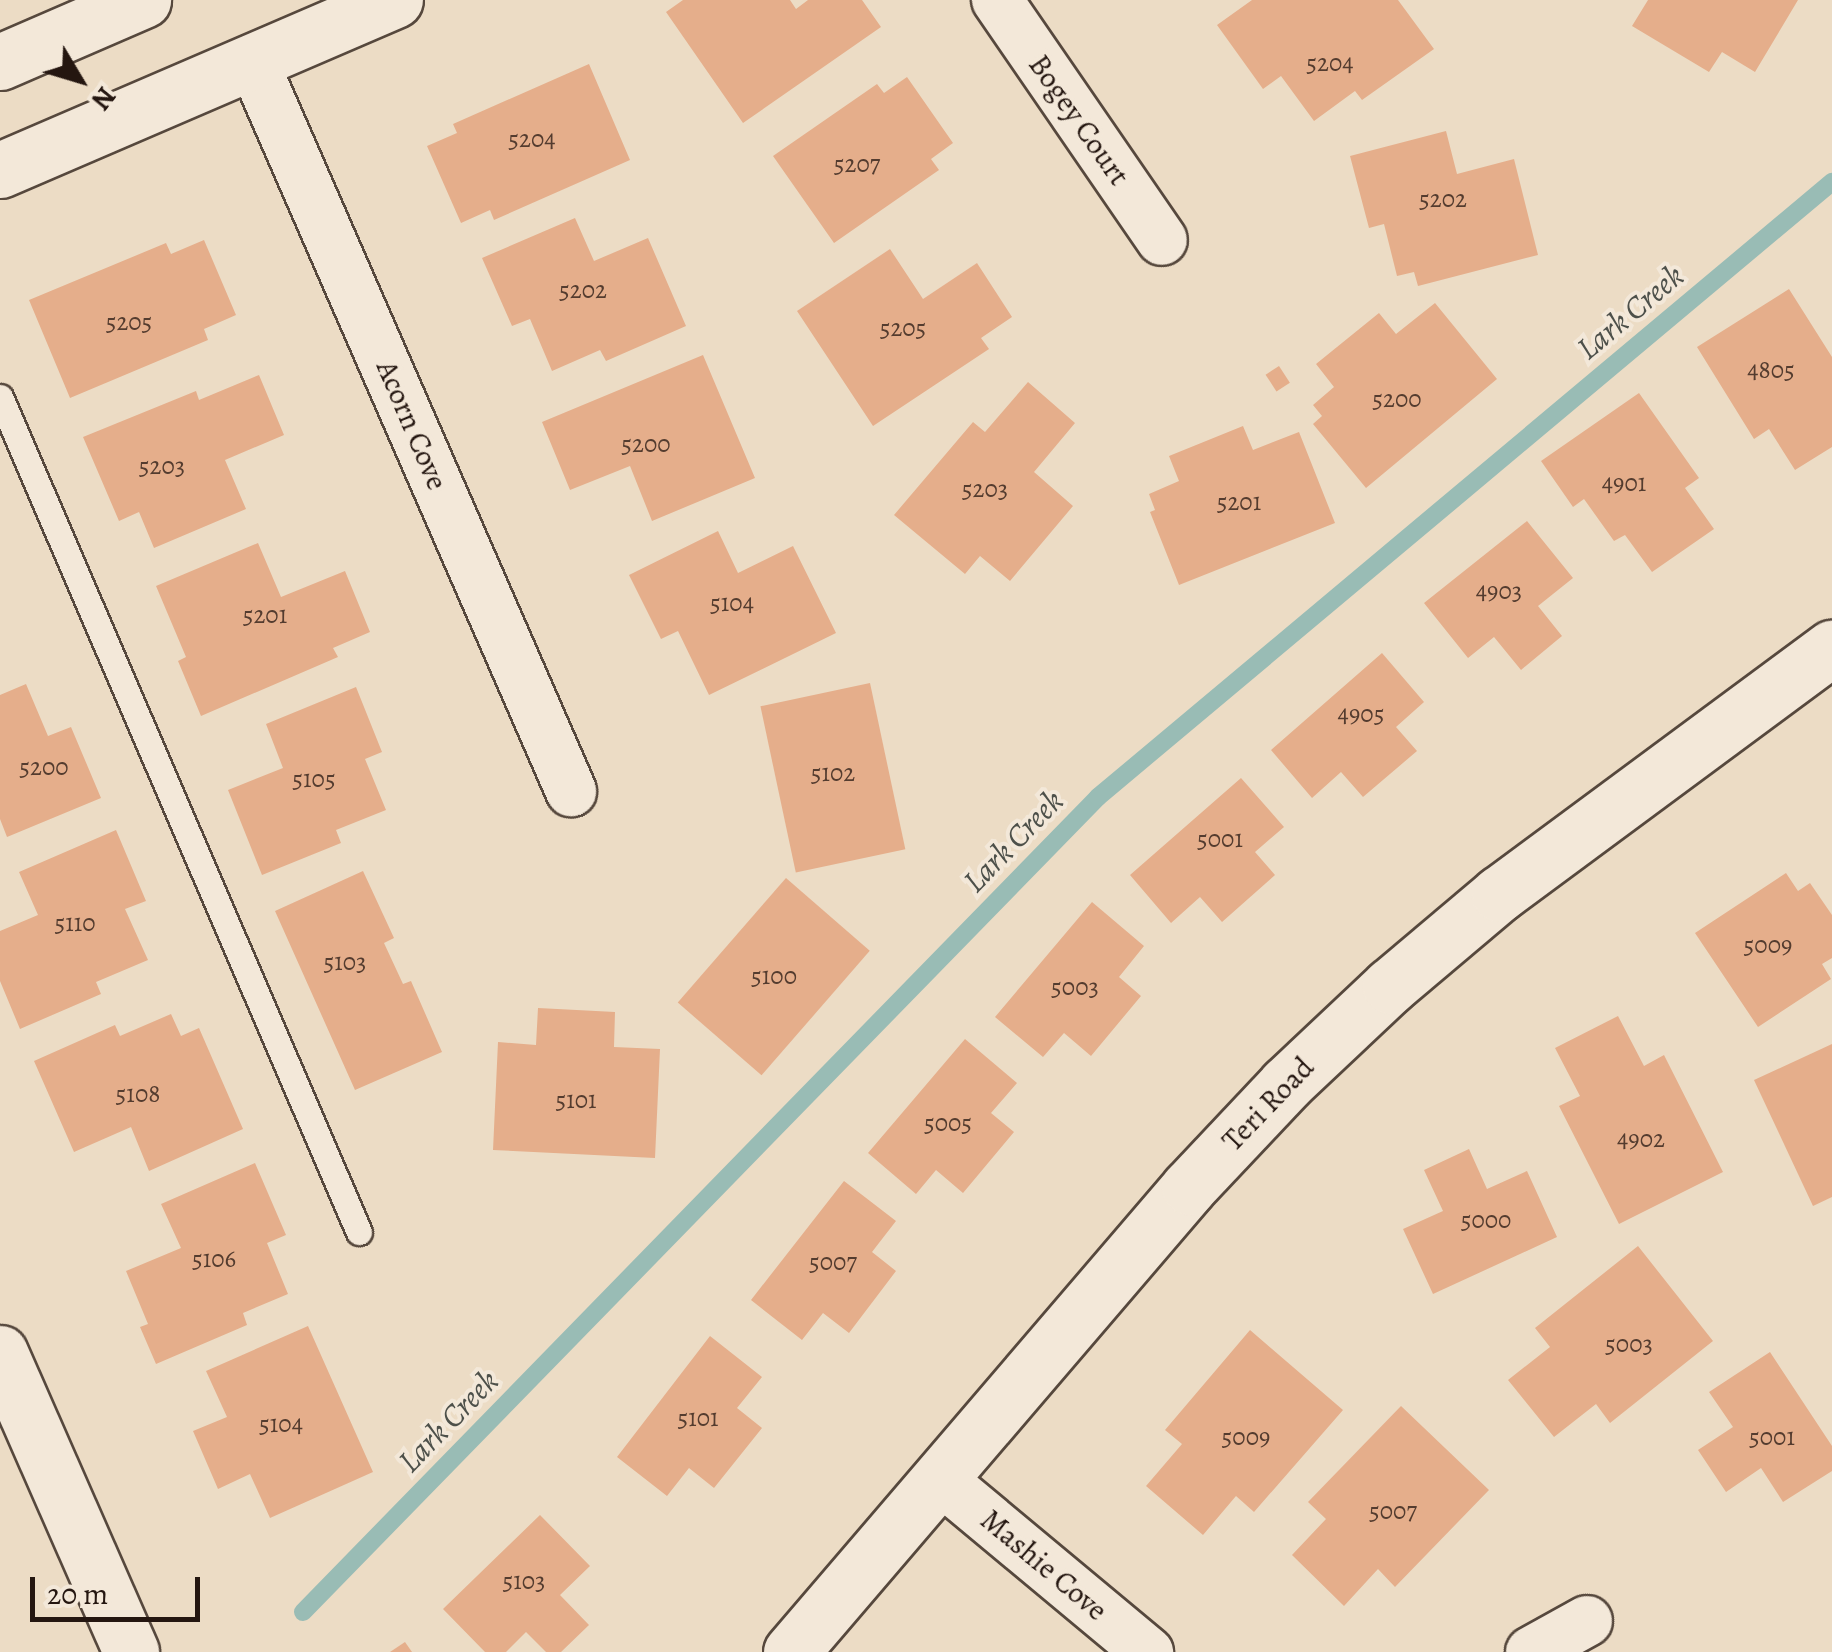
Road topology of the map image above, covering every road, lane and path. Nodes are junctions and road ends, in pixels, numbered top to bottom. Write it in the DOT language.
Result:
graph roads {
  1 [pos="143,0"];
  2 [pos="395,0"];
  3 [pos="996,0"];
  4 [pos="252,60"];
  5 [pos="0,62"];
  6 [pos="0,170"];
  7 [pos="1162,240"];
  8 [pos="0,398"];
  9 [pos="1829,656"];
  10 [pos="570,791"];
  11 [pos="359,1232"];
  12 [pos="0,1353"];
  13 [pos="940,1478"];
  14 [pos="1587,1621"];
  15 [pos="131,1652"];
  16 [pos="792,1652"];
  17 [pos="1148,1652"];
  18 [pos="1531,1652"];
  1 -- 5 [label="street"];
  2 -- 4 [label="street"];
  3 -- 7 [label="street, Bogey Court"];
  4 -- 6 [label="street"];
  4 -- 10 [label="street, Acorn Cove"];
  8 -- 11 [label="lane"];
  9 -- 13 [label="street, Teri Road"];
  12 -- 15 [label="street"];
  13 -- 16 [label="street, Teri Road"];
  13 -- 17 [label="street, Mashie Cove"];
  14 -- 18 [label="street"];
}
